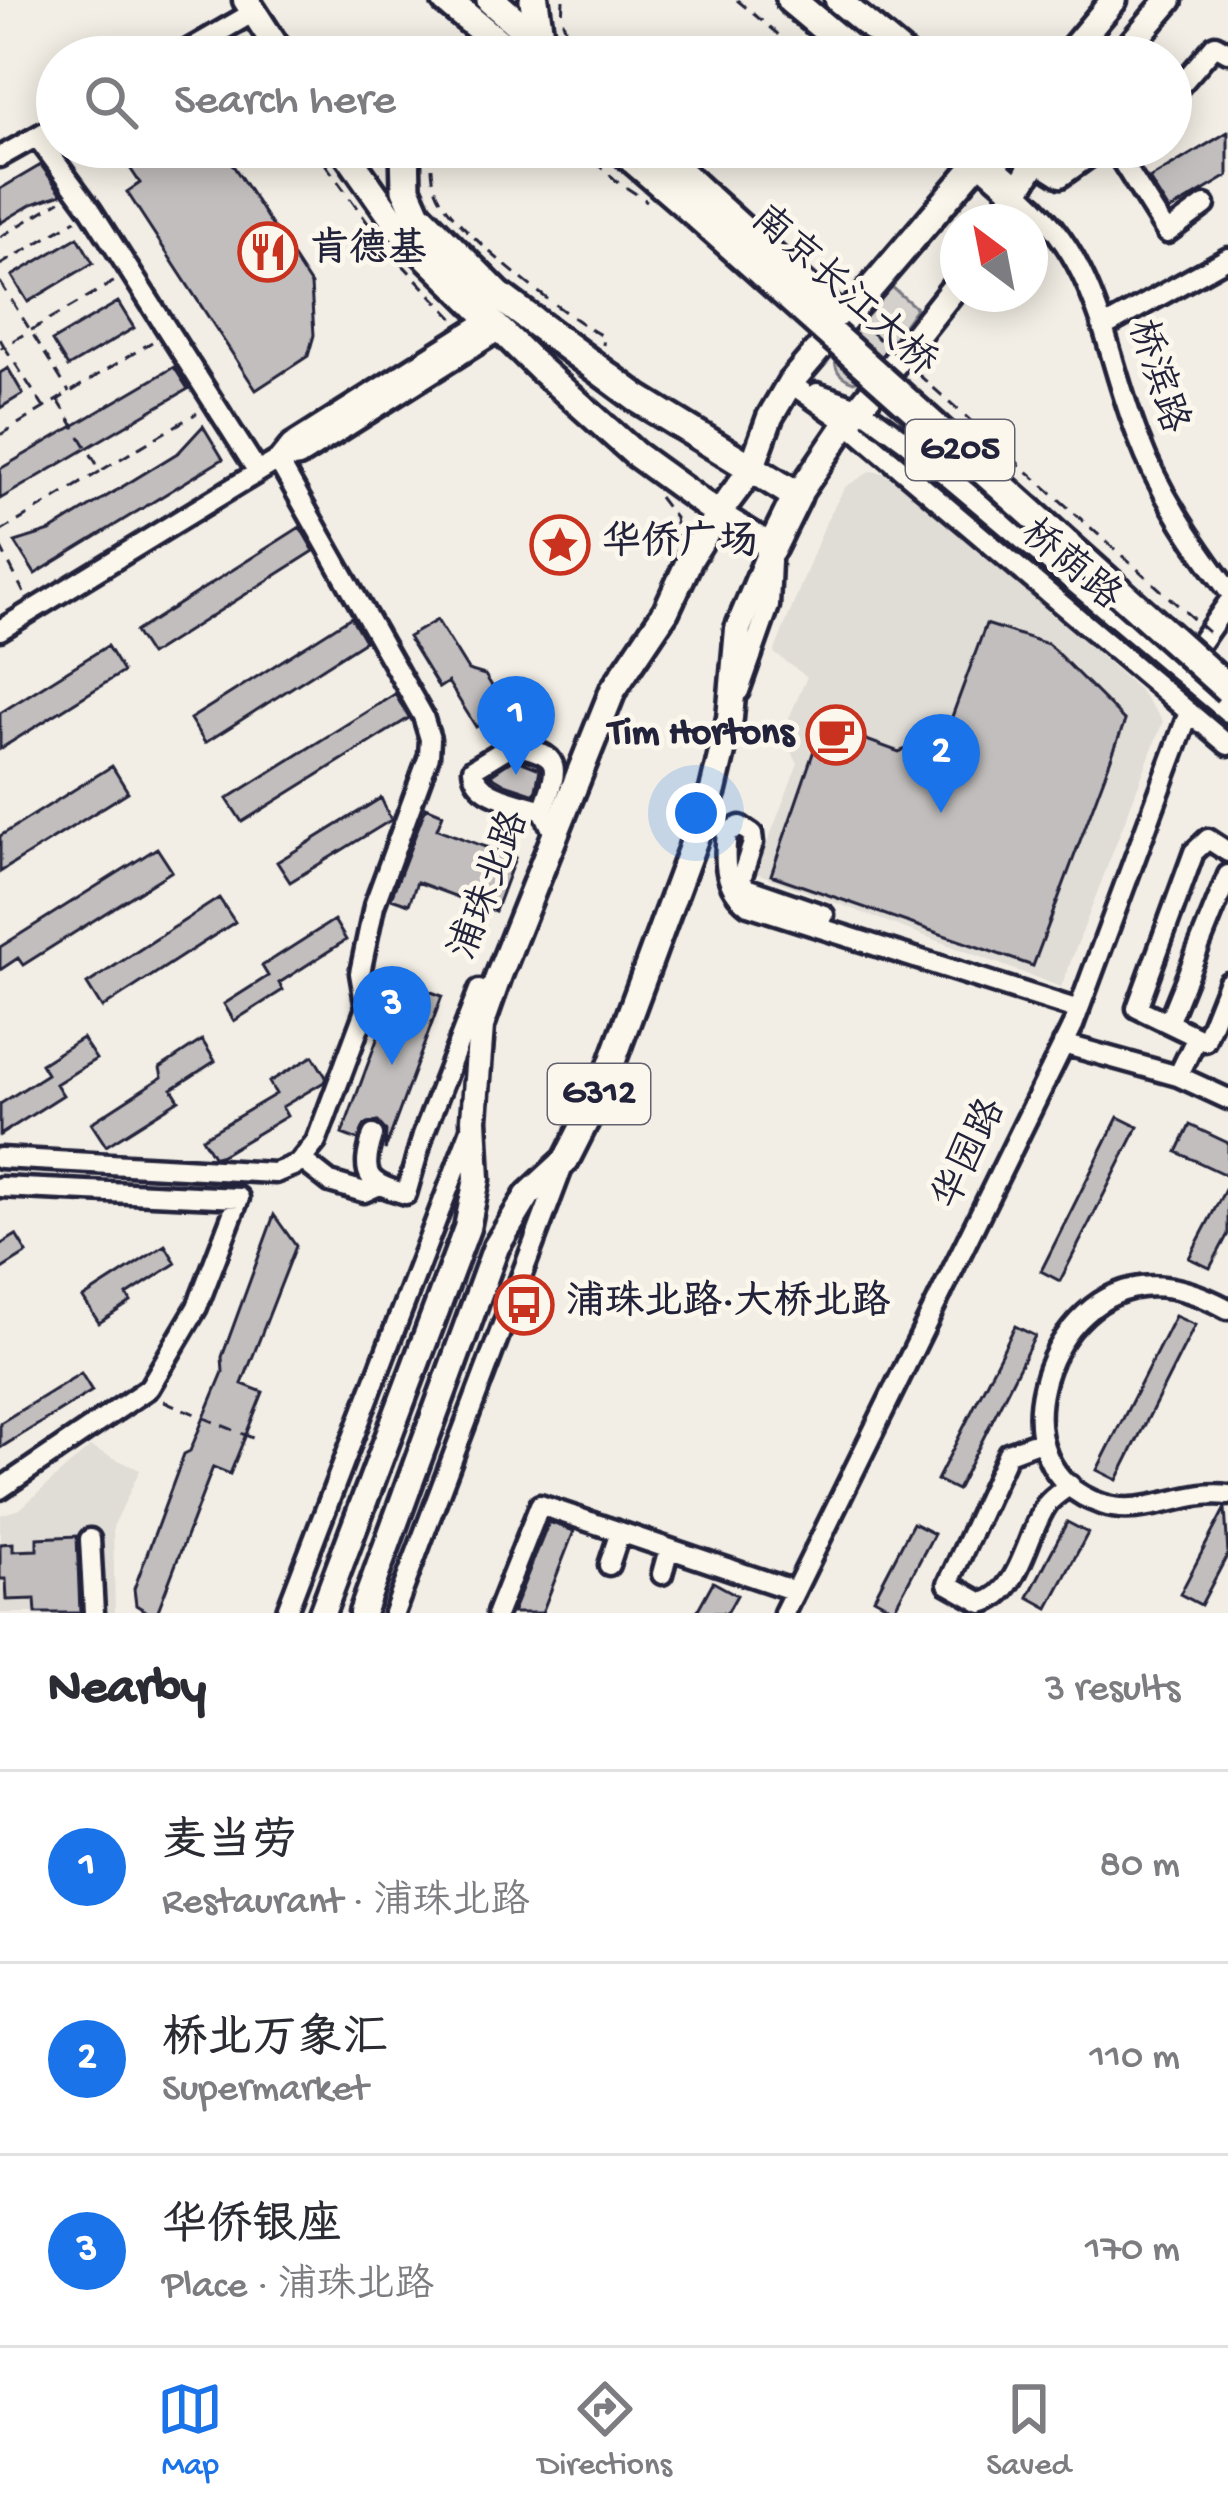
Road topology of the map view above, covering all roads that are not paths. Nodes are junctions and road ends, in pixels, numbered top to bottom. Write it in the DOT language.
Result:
graph roads {
  1 [pos="446,0"];
  2 [pos="490,0"];
  3 [pos="534,0"];
  4 [pos="791,0"];
  5 [pos="838,0"];
  6 [pos="1114,0"];
  7 [pos="1169,0"];
  8 [pos="250,6"];
  9 [pos="1228,28"];
  10 [pos="206,36"];
  11 [pos="270,36"];
  12 [pos="489,36"];
  13 [pos="533,36"];
  14 [pos="544,36"];
  15 [pos="834,36"];
  16 [pos="882,36"];
  17 [pos="1084,36"];
  18 [pos="1138,36"];
  19 [pos="1221,48"];
  20 [pos="1192,76"];
  21 [pos="36,138"];
  22 [pos="0,158"];
  23 [pos="60,168"];
  24 [pos="357,168"];
  25 [pos="406,168"];
  26 [pos="648,168"];
  27 [pos="669,168"];
  28 [pos="966,168"];
  29 [pos="996,168"];
  30 [pos="1025,168"];
  31 [pos="1051,168"];
  32 [pos="1079,168"];
  33 [pos="1127,168"];
  34 [pos="1016,190"];
  35 [pos="1008,204"];
  36 [pos="700,205"];
  37 [pos="1205,205"];
  38 [pos="1228,258"];
  39 [pos="940,306"];
  40 [pos="495,325"];
  41 [pos="1104,327"];
  42 [pos="790,383"];
  43 [pos="854,416"];
  44 [pos="278,460"];
  45 [pos="751,470"];
  46 [pos="258,472"];
  47 [pos="796,496"];
  48 [pos="718,514"];
  49 [pos="772,547"];
  50 [pos="1228,590"];
  51 [pos="1228,603"];
  52 [pos="0,630"];
  53 [pos="1228,664"];
  54 [pos="1180,671"];
  55 [pos="1228,689"];
  56 [pos="1189,712"];
  57 [pos="1228,712"];
  58 [pos="1228,745"];
  59 [pos="543,810"];
  60 [pos="554,834"];
  61 [pos="1228,852"];
  62 [pos="1228,875"];
  63 [pos="824,915"];
  64 [pos="1228,983"];
  65 [pos="479,990"];
  66 [pos="1078,1010"];
  67 [pos="1168,1023"];
  68 [pos="1197,1037"];
  69 [pos="1064,1044"];
  70 [pos="1178,1076"];
  71 [pos="1228,1099"];
  72 [pos="474,1119"];
  73 [pos="373,1135"];
  74 [pos="0,1158"];
  75 [pos="302,1160"];
  76 [pos="566,1160"];
  77 [pos="413,1169"];
  78 [pos="452,1183"];
  79 [pos="377,1186"];
  80 [pos="0,1187"];
  81 [pos="1228,1309"];
  82 [pos="1040,1441"];
  83 [pos="1070,1485"];
  84 [pos="0,1490"];
  85 [pos="1228,1495"];
  86 [pos="620,1532"];
  87 [pos="90,1539"];
  88 [pos="669,1549"];
  89 [pos="609,1565"];
  90 [pos="662,1574"];
  91 [pos="795,1592"];
  92 [pos="94,1613"];
  93 [pos="286,1613"];
  94 [pos="322,1613"];
  95 [pos="362,1613"];
  96 [pos="394,1613"];
  97 [pos="497,1613"];
  98 [pos="784,1613"];
  1 -- 12 [label="highway"];
  2 -- 13 [label="highway"];
  3 -- 14 [label="highway"];
  4 -- 15 [label="highway"];
  5 -- 16 [label="main road"];
  6 -- 17 [label="main road"];
  7 -- 18 [label="main road"];
  8 -- 10 [label="street"];
  8 -- 11 [label="main road"];
  9 -- 19 [label="street"];
  19 -- 20 [label="street"];
  21 -- 22 [label="street"];
  23 -- 46 [label="street"];
  24 -- 40 [label="main road"];
  25 -- 45 [label="highway"];
  26 -- 36 [label="highway, 南京长江大桥"];
  27 -- 36 [label="highway, 南京长江大桥"];
  28 -- 42 [label="main road, 浦珠北路"];
  29 -- 34 [label="highway"];
  30 -- 34 [label="main road"];
  31 -- 32 [label="street"];
  33 -- 37 [label="street"];
  34 -- 35 [label="main road"];
  34 -- 41 [label="street, 桥滨路"];
  36 -- 53 [label="highway, 南京长江大桥, bridge"];
  36 -- 55 [label="highway, 南京长江大桥 / G205, bridge"];
  38 -- 41 [label="street"];
  39 -- 43 [label="main road, G312"];
  40 -- 44 [label="street"];
  40 -- 48 [label="main road"];
  41 -- 50 [label="street, 桥滨路"];
  42 -- 43 [label="street, 桥荫路"];
  42 -- 45 [label="main road, 浦珠北路"];
  43 -- 47 [label="main road, G312"];
  43 -- 54 [label="street, 桥荫路"];
  43 -- 56 [label="street, 桥荫路"];
  44 -- 46 [label="street"];
  44 -- 75 [label="street"];
  45 -- 47 [label="highway"];
  45 -- 48 [label="main road, 浦珠北路"];
  46 -- 52 [label="street"];
  47 -- 49 [label="highway, G312"];
  48 -- 49 [label="main road"];
  48 -- 60 [label="main road, 浦珠北路"];
  49 -- 76 [label="main road, G312"];
  51 -- 54 [label="street"];
  54 -- 57 [label="street, 桥荫路"];
  56 -- 58 [label="street, 桥荫路"];
  56 -- 66 [label="street, 华园路"];
  59 -- 59 [label="street"];
  59 -- 60 [label="street"];
  60 -- 72 [label="main road, 浦珠北路"];
  61 -- 67 [label="street"];
  62 -- 67 [label="street"];
  63 -- 66 [label="street"];
  64 -- 68 [label="street"];
  65 -- 77 [label="street"];
  66 -- 69 [label="street, 华园路"];
  67 -- 68 [label="street"];
  68 -- 70 [label="street"];
  69 -- 70 [label="street"];
  69 -- 91 [label="street, 华园路"];
  70 -- 71 [label="street"];
  72 -- 78 [label="street"];
  72 -- 94 [label="main road, 浦珠北路"];
  73 -- 79 [label="street"];
  74 -- 75 [label="street"];
  75 -- 79 [label="street"];
  76 -- 95 [label="main road, G312"];
  76 -- 96 [label="street"];
  77 -- 78 [label="street"];
  77 -- 79 [label="street"];
  78 -- 93 [label="street"];
  80 -- 84 [label="street"];
  81 -- 82 [label="street"];
  82 -- 83 [label="street"];
  82 -- 83 [label="street"];
  83 -- 85 [label="street"];
  86 -- 88 [label="street"];
  86 -- 89 [label="street"];
  86 -- 97 [label="street"];
  87 -- 92 [label="street"];
  88 -- 90 [label="street"];
  88 -- 91 [label="street"];
  91 -- 98 [label="street, 华园路"];
}
